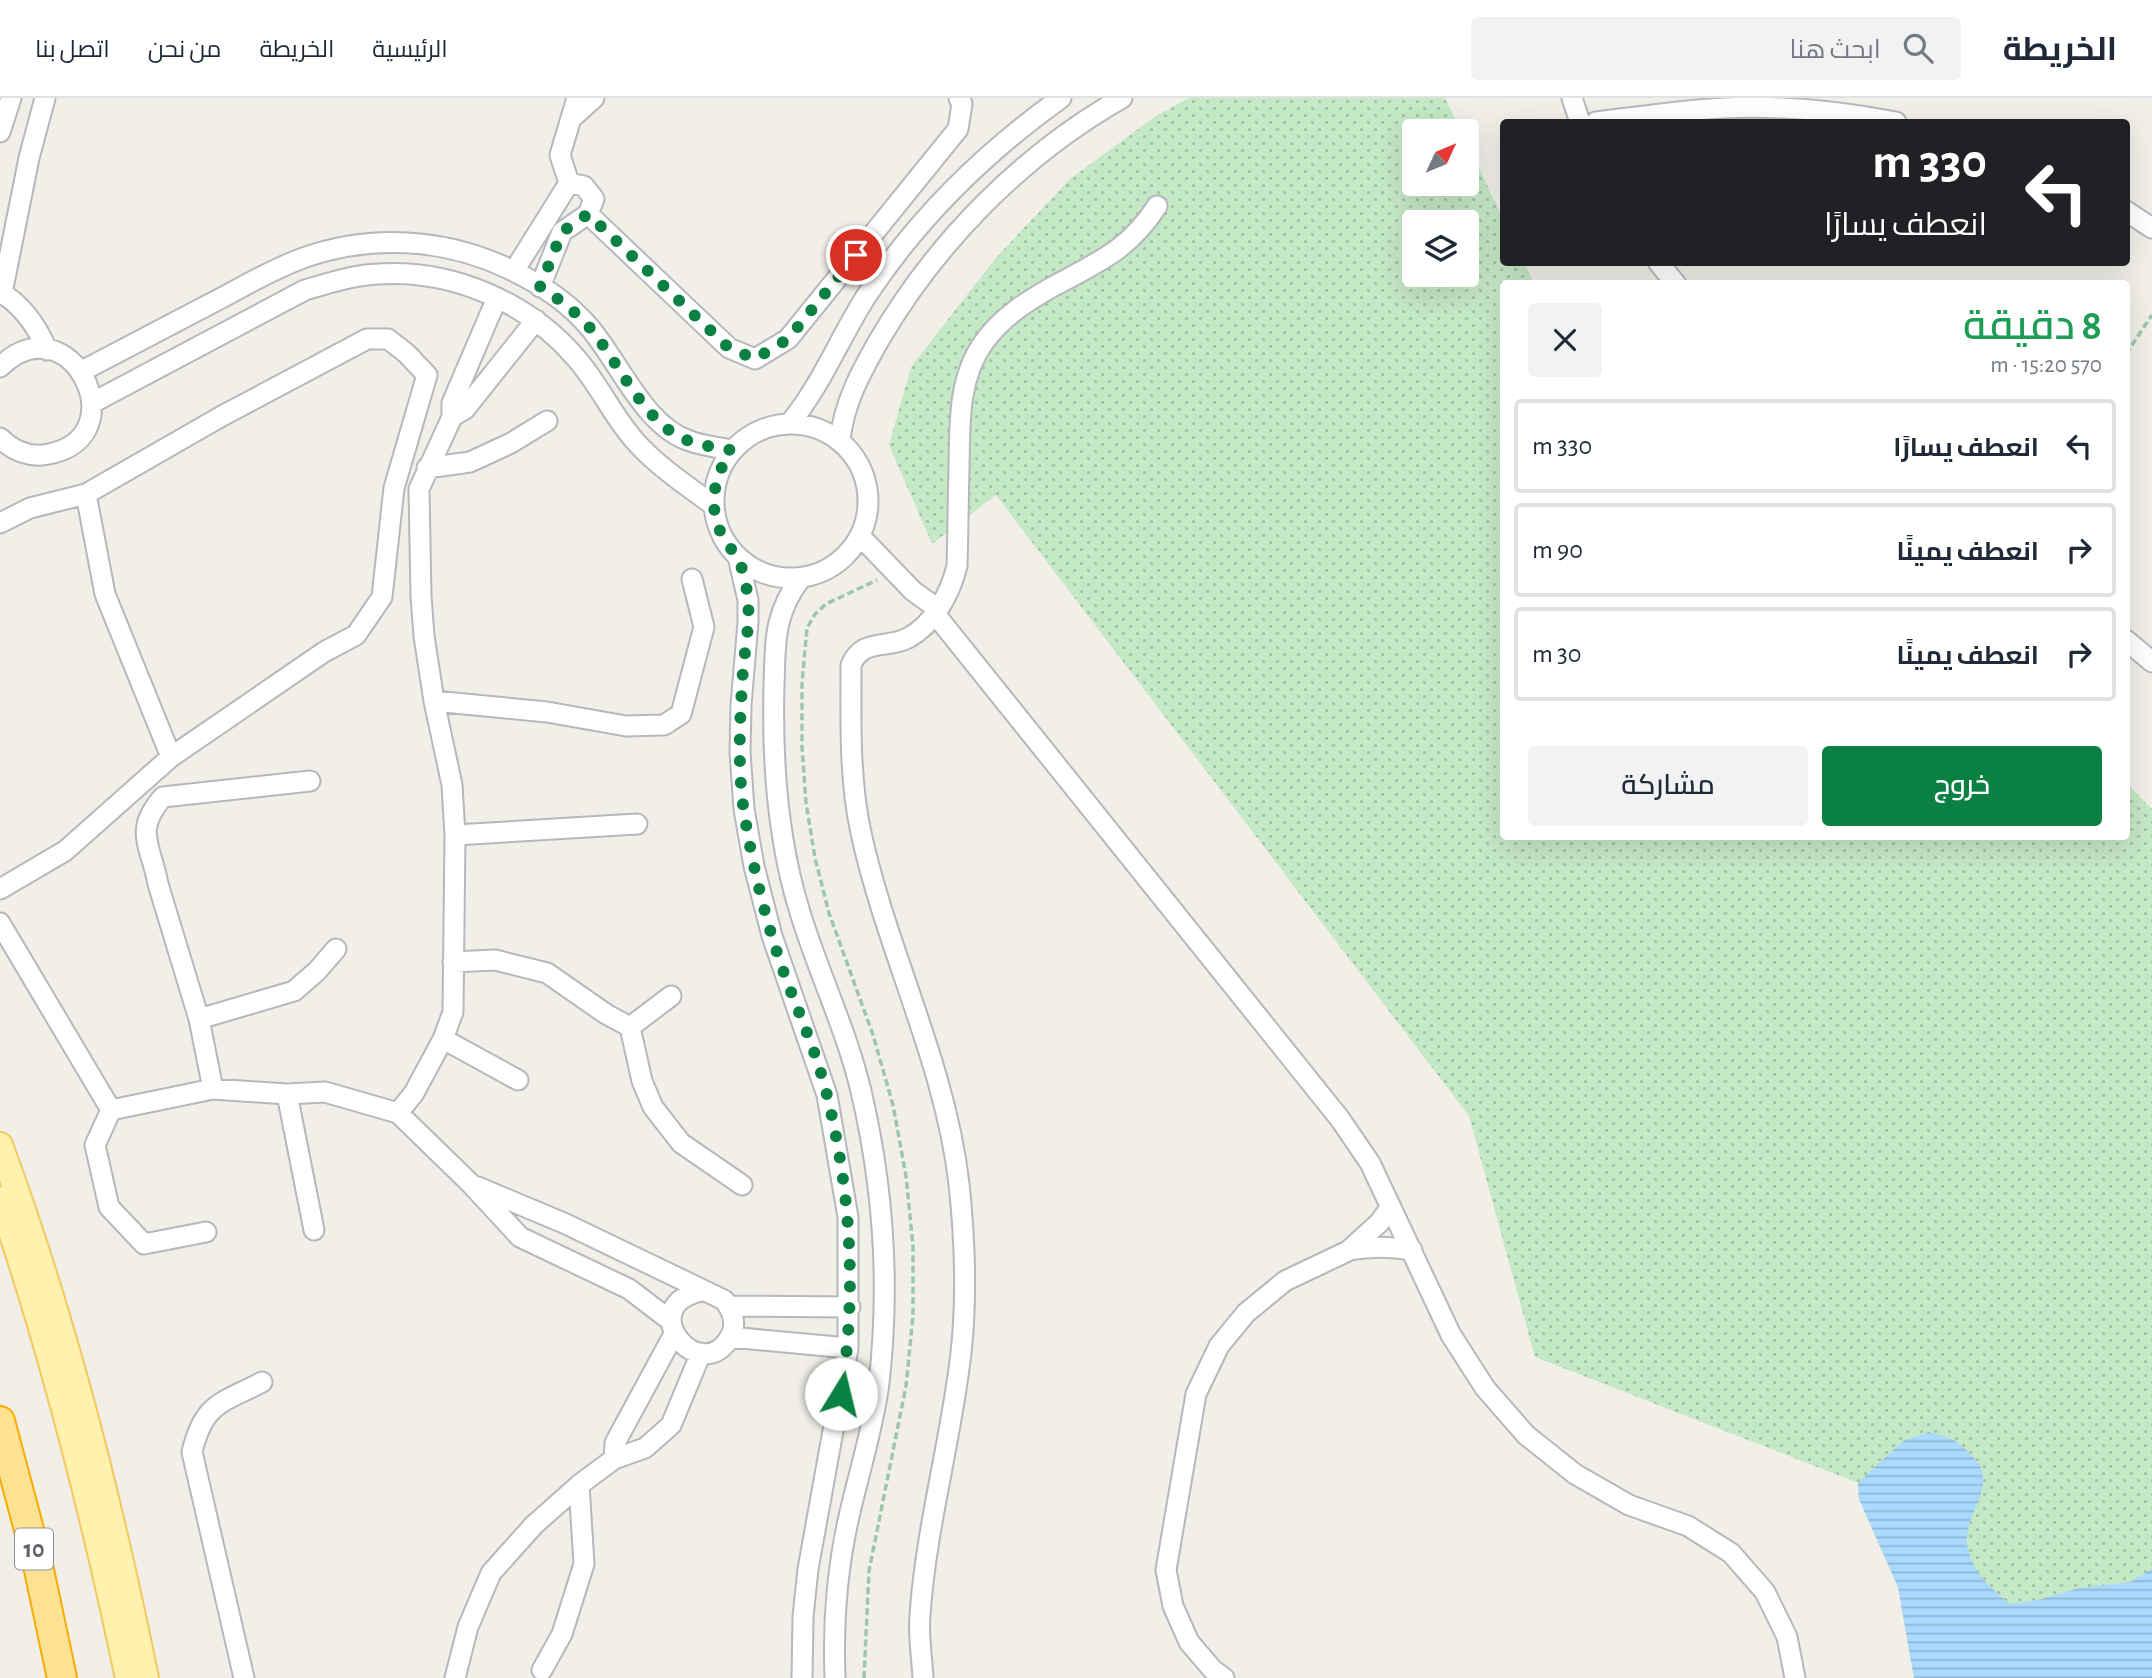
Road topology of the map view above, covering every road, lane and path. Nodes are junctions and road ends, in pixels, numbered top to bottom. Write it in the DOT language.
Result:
graph roads {
  1 [pos="11,98"];
  2 [pos="45,98"];
  3 [pos="594,98"];
  4 [pos="958,98"];
  5 [pos="1061,98"];
  6 [pos="1122,98"];
  7 [pos="1572,98"];
  8 [pos="575,107"];
  9 [pos="1579,119"];
  10 [pos="1620,119"];
  11 [pos="1879,119"];
  12 [pos="1,128"];
  13 [pos="36,132"];
  14 [pos="569,183"];
  15 [pos="0,200"];
  16 [pos="20,203"];
  17 [pos="1157,206"];
  18 [pos="588,214"];
  19 [pos="2130,214"];
  20 [pos="2152,228"];
  21 [pos="1661,266"];
  22 [pos="527,279"];
  23 [pos="1673,280"];
  24 [pos="1,292"];
  25 [pos="505,302"];
  26 [pos="2152,315"];
  27 [pos="536,320"];
  28 [pos="2130,348"];
  29 [pos="47,350"];
  30 [pos="3,359"];
  31 [pos="82,371"];
  32 [pos="92,403"];
  33 [pos="453,417"];
  34 [pos="547,421"];
  35 [pos="790,423"];
  36 [pos="840,440"];
  37 [pos="2,443"];
  38 [pos="731,450"];
  39 [pos="427,468"];
  40 [pos="86,494"];
  41 [pos="713,505"];
  42 [pos="0,523"];
  43 [pos="855,543"];
  44 [pos="737,557"];
  45 [pos="801,578"];
  46 [pos="692,579"];
  47 [pos="934,614"];
  48 [pos="2130,643"];
  49 [pos="2152,662"];
  50 [pos="434,701"];
  51 [pos="171,757"];
  52 [pos="310,781"];
  53 [pos="637,824"];
  54 [pos="455,835"];
  55 [pos="0,889"];
  56 [pos="0,923"];
  57 [pos="336,949"];
  58 [pos="453,962"];
  59 [pos="671,996"];
  60 [pos="199,1019"];
  61 [pos="630,1027"];
  62 [pos="443,1039"];
  63 [pos="518,1080"];
  64 [pos="213,1089"];
  65 [pos="287,1094"];
  66 [pos="111,1110"];
  67 [pos="398,1113"];
  68 [pos="0,1145"];
  69 [pos="471,1184"];
  70 [pos="742,1185"];
  71 [pos="0,1199"];
  72 [pos="1391,1206"];
  73 [pos="314,1230"];
  74 [pos="206,1232"];
  75 [pos="1412,1250"];
  76 [pos="1348,1251"];
  77 [pos="702,1291"];
  78 [pos="729,1306"];
  79 [pos="850,1307"];
  80 [pos="673,1327"];
  81 [pos="882,1331"];
  82 [pos="730,1337"];
  83 [pos="849,1339"];
  84 [pos="701,1353"];
  85 [pos="262,1382"];
  86 [pos="0,1421"];
  87 [pos="614,1459"];
  88 [pos="579,1485"];
  89 [pos="542,1670"];
  90 [pos="62,1678"];
  91 [pos="128,1678"];
  92 [pos="146,1678"];
  93 [pos="244,1678"];
  94 [pos="455,1678"];
  95 [pos="802,1678"];
  96 [pos="835,1678"];
  97 [pos="923,1678"];
  98 [pos="1224,1678"];
  99 [pos="1795,1678"];
  1 -- 12 [label="street"];
  2 -- 13 [label="street"];
  3 -- 8 [label="street"];
  4 -- 18 [label="street"];
  5 -- 35 [label="street"];
  6 -- 36 [label="street"];
  7 -- 9 [label="street"];
  8 -- 14 [label="street"];
  10 -- 11 [label="street"];
  12 -- 13 [label="street"];
  13 -- 16 [label="street"];
  14 -- 18 [label="street"];
  14 -- 22 [label="street"];
  15 -- 16 [label="street"];
  16 -- 24 [label="street"];
  17 -- 47 [label="street"];
  18 -- 22 [label="street"];
  19 -- 20 [label="street"];
  21 -- 23 [label="street"];
  22 -- 25 [label="street"];
  22 -- 31 [label="street"];
  22 -- 38 [label="street"];
  24 -- 29 [label="street"];
  25 -- 27 [label="street"];
  25 -- 32 [label="street"];
  25 -- 33 [label="street"];
  26 -- 28 [label="path"];
  27 -- 33 [label="street"];
  27 -- 41 [label="street"];
  29 -- 30 [label="street"];
  29 -- 31 [label="street"];
  31 -- 32 [label="street"];
  32 -- 37 [label="street"];
  33 -- 39 [label="street"];
  34 -- 39 [label="street"];
  35 -- 36 [label="street"];
  35 -- 38 [label="street"];
  36 -- 43 [label="street"];
  38 -- 41 [label="street"];
  39 -- 50 [label="street"];
  40 -- 42 [label="street"];
  40 -- 51 [label="street"];
  40 -- 51 [label="street"];
  41 -- 44 [label="street"];
  43 -- 45 [label="street"];
  43 -- 47 [label="street"];
  44 -- 45 [label="street"];
  44 -- 79 [label="street"];
  45 -- 81 [label="street"];
  46 -- 50 [label="street"];
  47 -- 72 [label="street"];
  47 -- 97 [label="street"];
  48 -- 49 [label="street"];
  50 -- 54 [label="street"];
  51 -- 55 [label="street"];
  52 -- 60 [label="street"];
  53 -- 54 [label="street"];
  54 -- 58 [label="street"];
  56 -- 66 [label="street"];
  57 -- 60 [label="street"];
  58 -- 61 [label="street"];
  58 -- 62 [label="street"];
  59 -- 61 [label="street"];
  60 -- 64 [label="street"];
  61 -- 70 [label="street"];
  62 -- 63 [label="street"];
  62 -- 67 [label="street"];
  64 -- 65 [label="street"];
  64 -- 66 [label="street"];
  65 -- 67 [label="street"];
  65 -- 73 [label="street"];
  66 -- 74 [label="street"];
  67 -- 69 [label="street"];
  68 -- 92 [label="main road"];
  69 -- 77 [label="street"];
  69 -- 80 [label="street"];
  71 -- 91 [label="main road"];
  72 -- 75 [label="street"];
  72 -- 76 [label="street"];
  75 -- 76 [label="street"];
  75 -- 99 [label="street"];
  76 -- 98 [label="street"];
  77 -- 78 [label="street"];
  77 -- 80 [label="street"];
  78 -- 79 [label="street"];
  78 -- 82 [label="street"];
  79 -- 83 [label="street"];
  80 -- 84 [label="street"];
  80 -- 87 [label="street"];
  81 -- 83 [label="street"];
  81 -- 96 [label="street"];
  82 -- 83 [label="street"];
  82 -- 84 [label="street"];
  83 -- 95 [label="street"];
  84 -- 87 [label="street"];
  85 -- 93 [label="street"];
  86 -- 90 [label="highway, 10"];
  87 -- 88 [label="street"];
  88 -- 89 [label="street"];
  88 -- 94 [label="street"];
}
